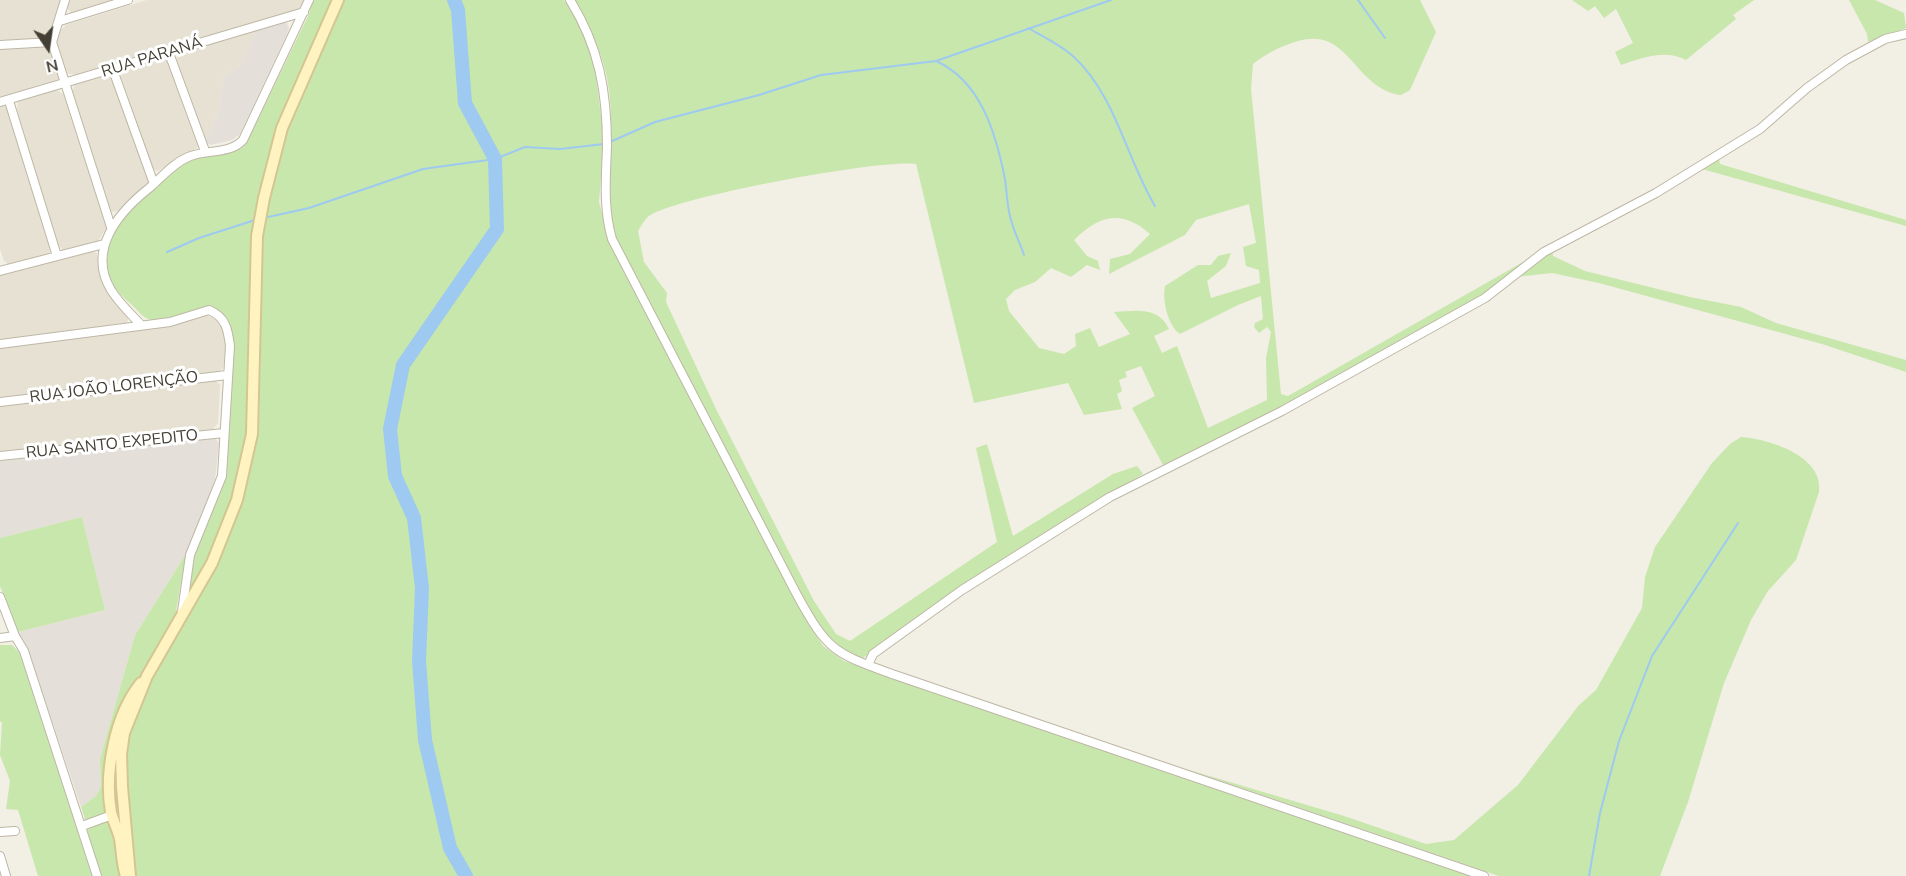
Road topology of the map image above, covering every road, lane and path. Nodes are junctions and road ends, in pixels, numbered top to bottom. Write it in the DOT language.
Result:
graph roads {
  1 [pos="65,0"];
  2 [pos="128,0"];
  3 [pos="309,0"];
  4 [pos="338,0"];
  5 [pos="570,0"];
  6 [pos="304,12"];
  7 [pos="60,21"];
  8 [pos="1906,34"];
  9 [pos="52,42"];
  10 [pos="0,45"];
  11 [pos="169,53"];
  12 [pos="114,70"];
  13 [pos="65,84"];
  14 [pos="4,102"];
  15 [pos="205,151"];
  16 [pos="154,184"];
  17 [pos="111,227"];
  18 [pos="104,244"];
  19 [pos="57,256"];
  20 [pos="1,268"];
  21 [pos="141,325"];
  22 [pos="0,344"];
  23 [pos="227,375"];
  24 [pos="0,402"];
  25 [pos="224,433"];
  26 [pos="0,456"];
  27 [pos="0,597"];
  28 [pos="182,613"];
  29 [pos="15,636"];
  30 [pos="0,638"];
  31 [pos="868,665"];
  32 [pos="147,676"];
  33 [pos="109,786"];
  34 [pos="122,787"];
  35 [pos="125,816"];
  36 [pos="112,817"];
  37 [pos="82,826"];
  38 [pos="15,831"];
  39 [pos="0,832"];
  40 [pos="0,856"];
  41 [pos="6,876"];
  42 [pos="97,876"];
  43 [pos="128,876"];
  44 [pos="1484,876"];
  1 -- 7 [label="street"];
  2 -- 7 [label="street"];
  3 -- 6 [label="street"];
  4 -- 28 [label="main road"];
  5 -- 31 [label="street"];
  6 -- 11 [label="street, RUA PARANÁ"];
  6 -- 15 [label="street"];
  7 -- 9 [label="street"];
  8 -- 31 [label="street"];
  9 -- 10 [label="street"];
  9 -- 13 [label="street"];
  11 -- 12 [label="street, RUA PARANÁ"];
  11 -- 15 [label="street"];
  12 -- 13 [label="street, RUA PARANÁ"];
  12 -- 16 [label="street"];
  13 -- 14 [label="street, RUA PARANÁ"];
  13 -- 17 [label="street"];
  14 -- 19 [label="street"];
  15 -- 16 [label="street"];
  16 -- 17 [label="street"];
  17 -- 18 [label="street"];
  18 -- 19 [label="street"];
  18 -- 21 [label="street"];
  19 -- 20 [label="street"];
  21 -- 22 [label="street"];
  21 -- 23 [label="street"];
  23 -- 24 [label="street, RUA JOÃO LORENÇÃO"];
  23 -- 25 [label="street"];
  25 -- 26 [label="street, RUA SANTO EXPEDITO"];
  25 -- 28 [label="street"];
  27 -- 29 [label="street"];
  28 -- 32 [label="main road"];
  29 -- 30 [label="street"];
  29 -- 37 [label="street"];
  31 -- 44 [label="street"];
  32 -- 33 [label="main road"];
  32 -- 34 [label="main road"];
  33 -- 34 [label="main road"];
  33 -- 36 [label="main road"];
  34 -- 35 [label="main road"];
  35 -- 36 [label="main road"];
  35 -- 43 [label="main road"];
  36 -- 37 [label="street"];
  36 -- 43 [label="main road"];
  37 -- 42 [label="street"];
  38 -- 39 [label="street"];
  40 -- 41 [label="street"];
}
